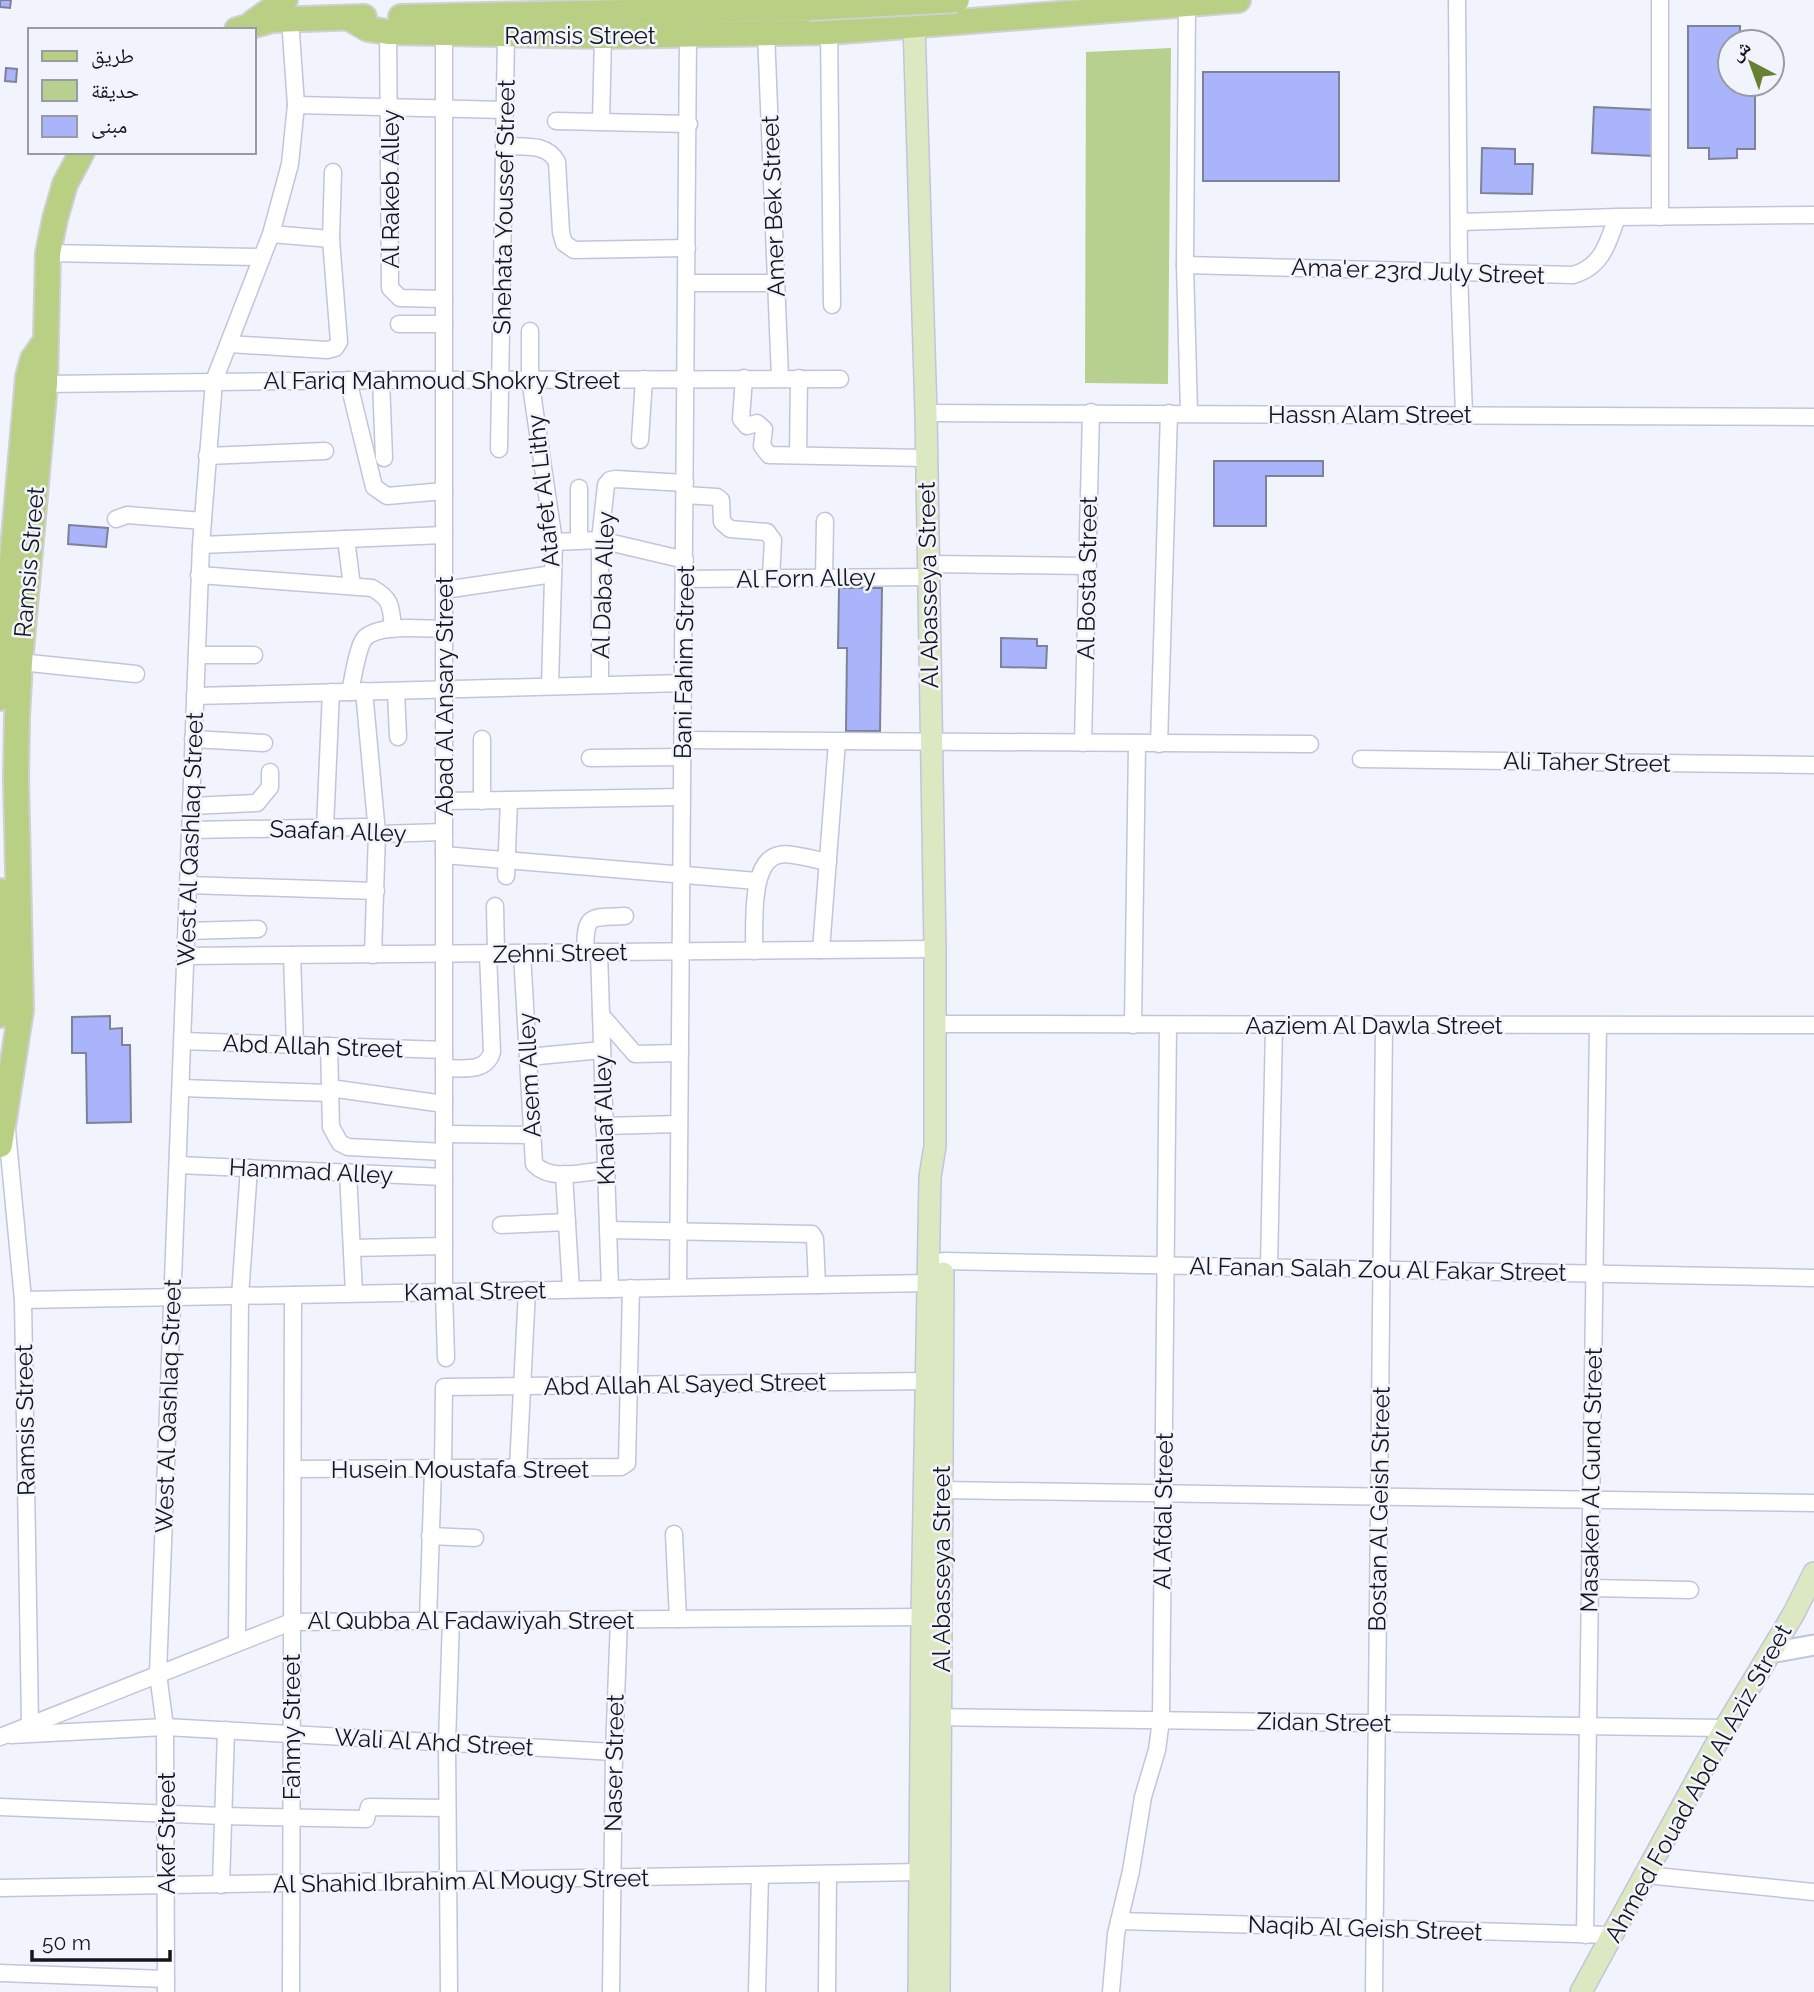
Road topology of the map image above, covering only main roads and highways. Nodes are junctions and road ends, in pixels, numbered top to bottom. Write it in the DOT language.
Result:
graph roads {
  1 [pos="902,0"];
  2 [pos="957,0"];
  3 [pos="1238,0"];
  4 [pos="1055,7"];
  5 [pos="351,9"];
  6 [pos="295,13"];
  7 [pos="914,24"];
  8 [pos="244,27"];
  9 [pos="81,154"];
  10 [pos="46,340"];
  11 [pos="0,698"];
  12 [pos="0,891"];
  13 [pos="0,1015"];
  14 [pos="0,1145"];
  15 [pos="935,1146"];
  16 [pos="1814,1573"];
  17 [pos="931,1717"];
  18 [pos="919,1992"];
  19 [pos="939,1992"];
  20 [pos="1581,1992"];
  1 -- 7 [label="main road"];
  2 -- 5 [label="main road, bridge"];
  3 -- 4 [label="main road, Ramsis Street"];
  4 -- 7 [label="main road, Ramsis Street"];
  5 -- 6 [label="main road, Ramsis Street"];
  5 -- 7 [label="main road, Ramsis Street"];
  6 -- 8 [label="main road, Ramsis Street"];
  7 -- 15 [label="main road, Al Abasseya Street"];
  9 -- 10 [label="main road, Ramsis Street"];
  10 -- 11 [label="main road, Ramsis Street"];
  10 -- 14 [label="main road, Ramsis Street"];
  12 -- 13 [label="main road"];
  15 -- 17 [label="main road, Al Abasseya Street"];
  15 -- 17 [label="main road, Al Abasseya Street"];
  16 -- 20 [label="main road, Ahmed Fouad Abd Al Aziz Street"];
  17 -- 18 [label="main road, Al Abasseya Street"];
  17 -- 19 [label="main road, Al Abasseya Street"];
}
